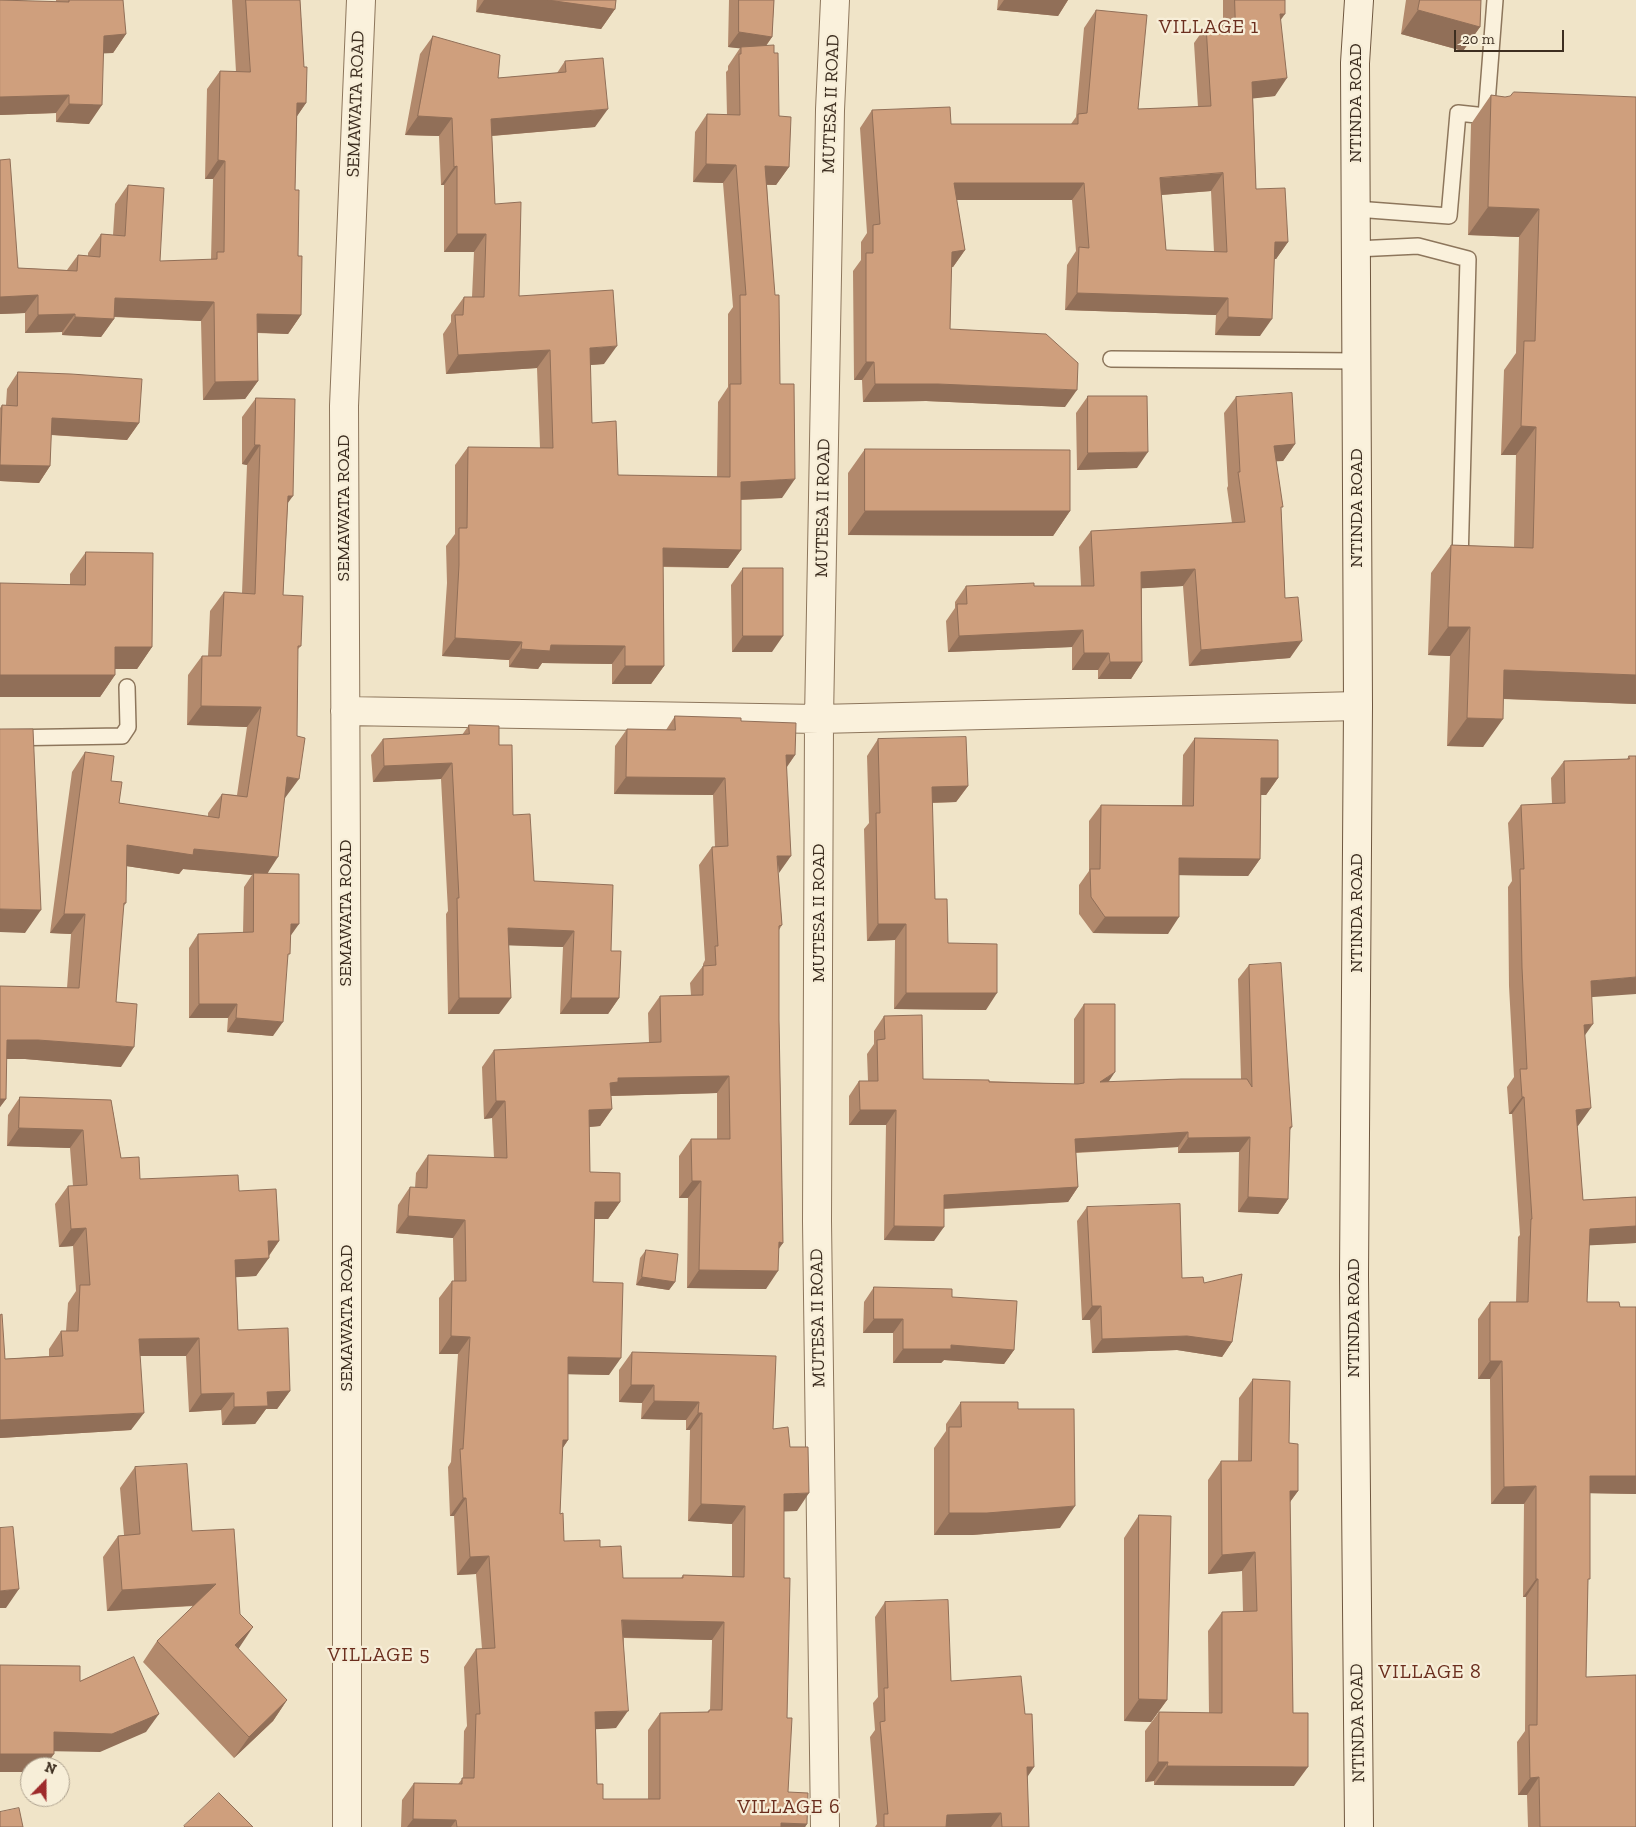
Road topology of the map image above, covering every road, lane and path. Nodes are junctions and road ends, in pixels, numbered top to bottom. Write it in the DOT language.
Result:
graph roads {
  1 [pos="361,0"];
  2 [pos="835,0"];
  3 [pos="1359,0"];
  4 [pos="1495,0"];
  5 [pos="1356,208"];
  6 [pos="1356,249"];
  7 [pos="1110,359"];
  8 [pos="1356,361"];
  9 [pos="1460,564"];
  10 [pos="127,687"];
  11 [pos="1358,706"];
  12 [pos="345,711"];
  13 [pos="819,720"];
  14 [pos="0,738"];
  15 [pos="347,1827"];
  16 [pos="825,1827"];
  17 [pos="1359,1827"];
  1 -- 12 [label="street, SEMAWATA ROAD"];
  2 -- 13 [label="street, MUTESA II ROAD"];
  3 -- 5 [label="street, NTINDA ROAD"];
  4 -- 5 [label="lane"];
  5 -- 6 [label="street, NTINDA ROAD"];
  6 -- 8 [label="street, NTINDA ROAD"];
  6 -- 9 [label="lane"];
  7 -- 8 [label="lane"];
  8 -- 11 [label="street, NTINDA ROAD"];
  10 -- 14 [label="lane"];
  11 -- 13 [label="street"];
  11 -- 17 [label="street, NTINDA ROAD"];
  12 -- 13 [label="street"];
  12 -- 15 [label="street, SEMAWATA ROAD"];
  13 -- 16 [label="street, MUTESA II ROAD"];
}
